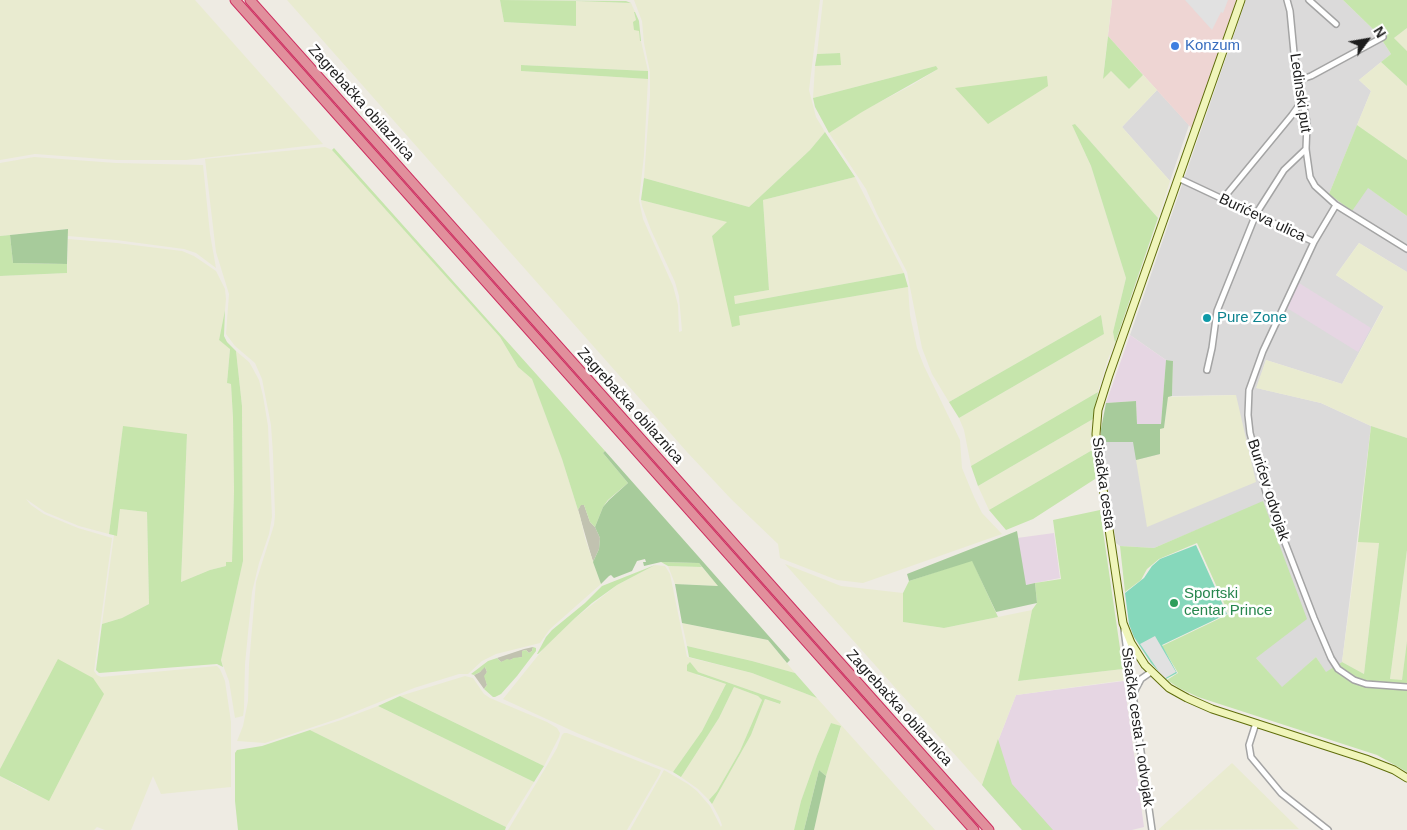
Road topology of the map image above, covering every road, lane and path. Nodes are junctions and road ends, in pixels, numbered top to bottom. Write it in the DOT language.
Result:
graph roads {
  1 [pos="235,0"];
  2 [pos="250,0"];
  3 [pos="1241,0"];
  4 [pos="1287,0"];
  5 [pos="1309,0"];
  6 [pos="1336,24"];
  7 [pos="1383,37"];
  8 [pos="1299,80"];
  9 [pos="1302,101"];
  10 [pos="1306,149"];
  11 [pos="1178,178"];
  12 [pos="1222,200"];
  13 [pos="1336,205"];
  14 [pos="1256,214"];
  15 [pos="1314,242"];
  16 [pos="1407,249"];
  17 [pos="1207,370"];
  18 [pos="1123,624"];
  19 [pos="1151,672"];
  20 [pos="1407,687"];
  21 [pos="1132,694"];
  22 [pos="1256,723"];
  23 [pos="1407,778"];
  24 [pos="974,830"];
  25 [pos="989,830"];
  26 [pos="1152,830"];
  27 [pos="1328,830"];
  1 -- 24 [label="highway, Zagrebačka obilaznica"];
  2 -- 25 [label="highway, Zagrebačka obilaznica"];
  3 -- 11 [label="main road, Sisačka cesta"];
  4 -- 8 [label="street, Ledinski put"];
  5 -- 6 [label="street"];
  7 -- 8 [label="street"];
  8 -- 9 [label="street, Ledinski put"];
  9 -- 10 [label="street, Ledinski put"];
  9 -- 12 [label="street"];
  10 -- 13 [label="street, Ledinski put"];
  10 -- 14 [label="street"];
  11 -- 12 [label="street, Burićeva ulica"];
  11 -- 18 [label="main road, Sisačka cesta"];
  12 -- 14 [label="street, Burićeva ulica"];
  13 -- 15 [label="street, Burićeva ulica"];
  13 -- 16 [label="street"];
  14 -- 15 [label="street, Burićeva ulica"];
  14 -- 17 [label="street"];
  15 -- 20 [label="street, Burićev odvojak"];
  18 -- 19 [label="main road, Sisačka cesta"];
  18 -- 21 [label="street, Sisačka cesta I. odvojak"];
  19 -- 21 [label="street"];
  19 -- 22 [label="main road, Sisačka cesta"];
  21 -- 26 [label="street, Sisačka cesta I. odvojak"];
  22 -- 23 [label="main road, Sisačka cesta"];
  22 -- 27 [label="street"];
}
